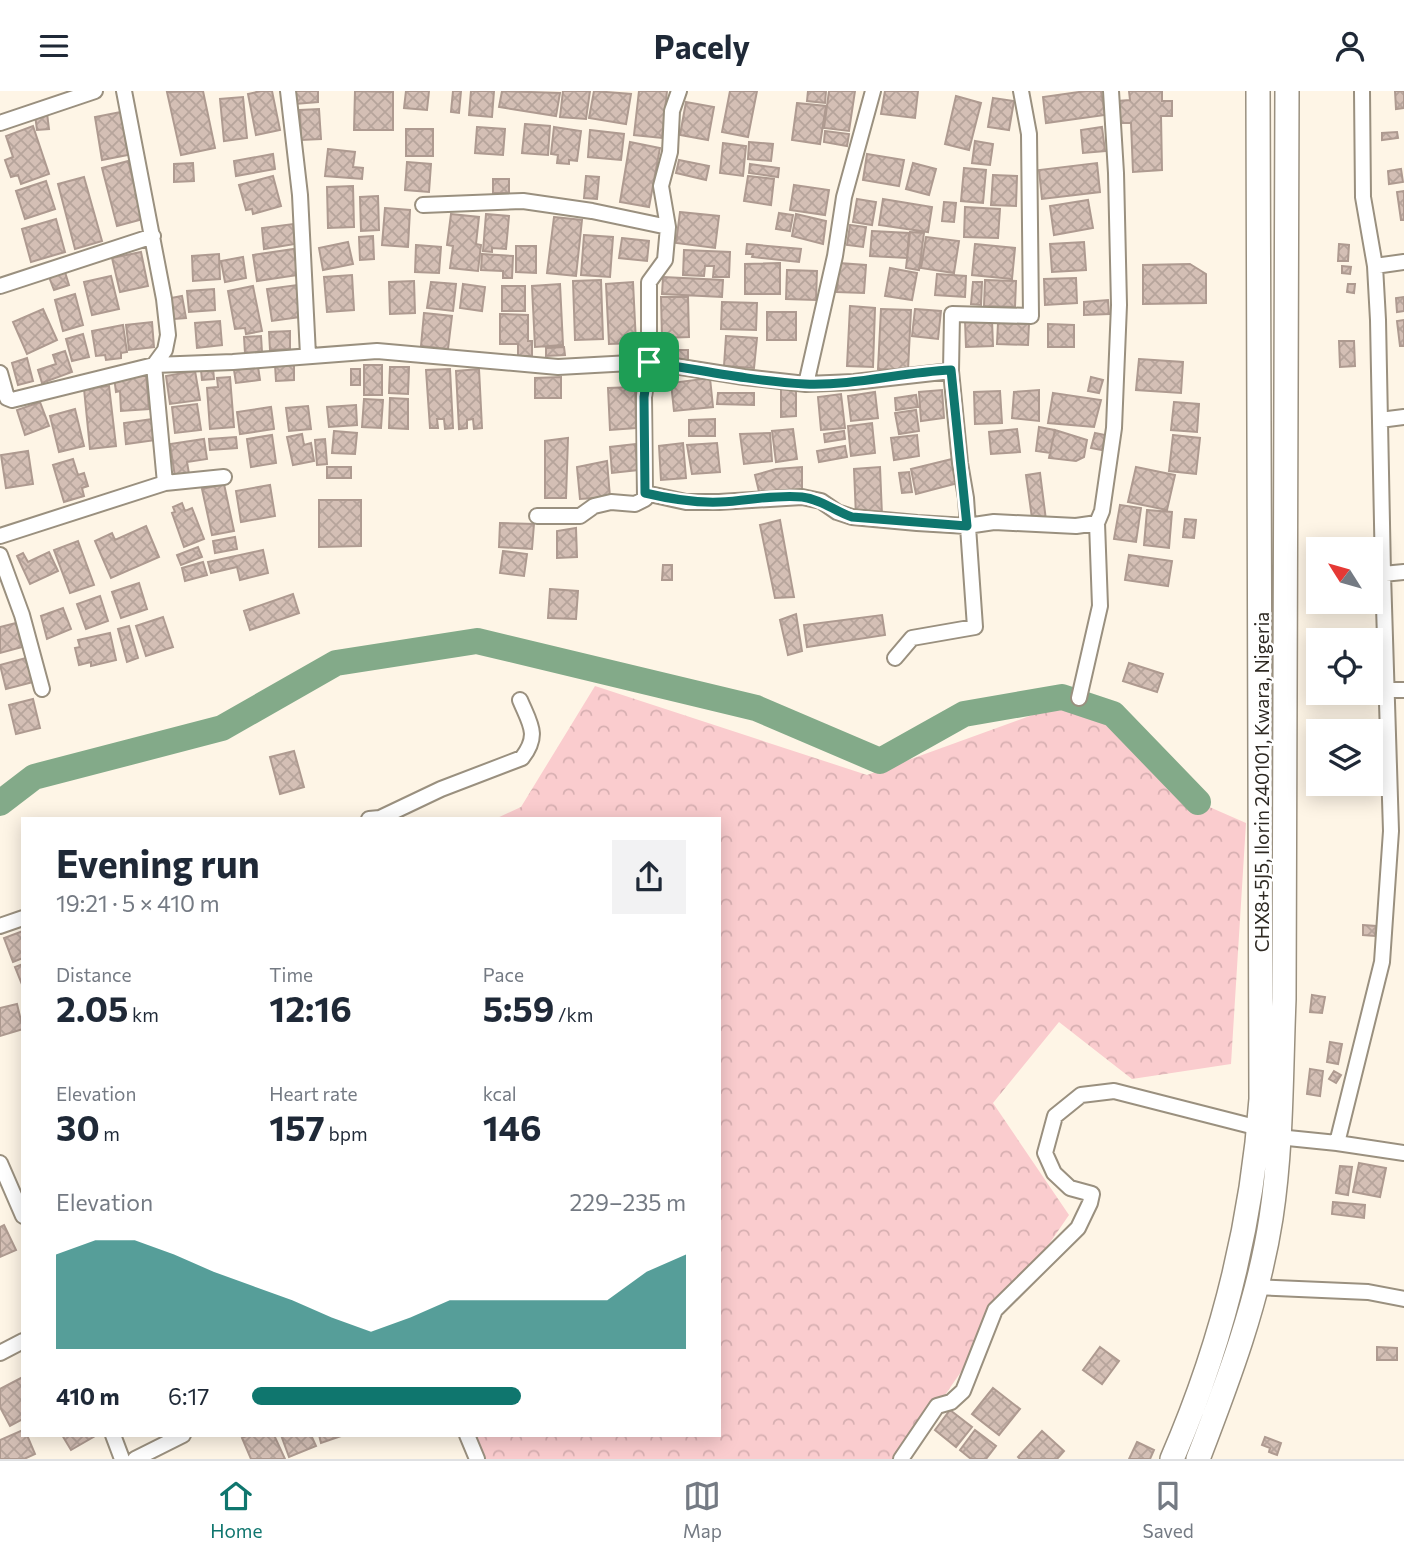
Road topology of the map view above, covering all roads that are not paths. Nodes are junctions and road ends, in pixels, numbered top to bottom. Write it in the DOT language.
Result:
graph roads {
  1 [pos="95,91"];
  2 [pos="124,91"];
  3 [pos="288,91"];
  4 [pos="679,91"];
  5 [pos="873,91"];
  6 [pos="1021,91"];
  7 [pos="1111,91"];
  8 [pos="1258,91"];
  9 [pos="1287,91"];
  10 [pos="1362,91"];
  11 [pos="0,123"];
  12 [pos="423,205"];
  13 [pos="668,227"];
  14 [pos="153,236"];
  15 [pos="1404,262"];
  16 [pos="1375,265"];
  17 [pos="0,286"];
  18 [pos="308,355"];
  19 [pos="649,362"];
  20 [pos="154,365"];
  21 [pos="951,370"];
  22 [pos="0,373"];
  23 [pos="806,384"];
  24 [pos="1404,417"];
  25 [pos="1380,420"];
  26 [pos="224,477"];
  27 [pos="165,483"];
  28 [pos="645,493"];
  29 [pos="537,516"];
  30 [pos="1097,523"];
  31 [pos="967,526"];
  32 [pos="0,536"];
  33 [pos="1382,537"];
  34 [pos="0,555"];
  35 [pos="1404,572"];
  36 [pos="1383,574"];
  37 [pos="895,658"];
  38 [pos="41,689"];
  39 [pos="1386,690"];
  40 [pos="1404,690"];
  41 [pos="1079,698"];
  42 [pos="520,701"];
  43 [pos="382,817"];
  44 [pos="21,919"];
  45 [pos="0,926"];
  46 [pos="1269,1133"];
  47 [pos="1337,1143"];
  48 [pos="1404,1153"];
  49 [pos="0,1164"];
  50 [pos="21,1211"];
  51 [pos="1255,1287"];
  52 [pos="1404,1299"];
  53 [pos="21,1342"];
  54 [pos="0,1353"];
  55 [pos="114,1437"];
  56 [pos="179,1437"];
  57 [pos="468,1437"];
  58 [pos="122,1459"];
  59 [pos="135,1459"];
  60 [pos="477,1459"];
  61 [pos="901,1459"];
  62 [pos="1171,1459"];
  63 [pos="1198,1459"];
  1 -- 11 [label="street"];
  2 -- 14 [label="street"];
  3 -- 18 [label="street"];
  4 -- 13 [label="street"];
  5 -- 23 [label="street"];
  6 -- 21 [label="street"];
  7 -- 30 [label="street"];
  8 -- 46 [label="main road, CHX8+5J5, Ilorin 240101, Kwara, Nigeria"];
  9 -- 46 [label="main road, CHX8+5J5, Ilorin 240101, Kwara, Nigeria"];
  10 -- 16 [label="street"];
  12 -- 13 [label="street"];
  13 -- 19 [label="street"];
  14 -- 17 [label="street"];
  14 -- 20 [label="street"];
  15 -- 16 [label="street"];
  16 -- 25 [label="street"];
  18 -- 19 [label="street"];
  18 -- 20 [label="street"];
  19 -- 23 [label="street"];
  19 -- 28 [label="street"];
  20 -- 22 [label="street"];
  20 -- 27 [label="street"];
  21 -- 23 [label="street"];
  21 -- 31 [label="street"];
  24 -- 25 [label="street"];
  25 -- 33 [label="street"];
  26 -- 27 [label="street"];
  27 -- 32 [label="street"];
  28 -- 29 [label="street"];
  28 -- 31 [label="street"];
  30 -- 31 [label="street"];
  30 -- 41 [label="street"];
  31 -- 37 [label="street"];
  34 -- 38 [label="street"];
  35 -- 36 [label="street"];
  36 -- 39 [label="street"];
  39 -- 40 [label="street"];
  39 -- 47 [label="street"];
  42 -- 43 [label="street"];
  44 -- 45 [label="street"];
  46 -- 47 [label="street"];
  46 -- 51 [label="main road, CHX8+5J5, Ilorin 240101, Kwara, Nigeria"];
  46 -- 61 [label="street"];
  46 -- 62 [label="main road, CHX8+5J5, Ilorin 240101, Kwara, Nigeria"];
  47 -- 48 [label="street"];
  49 -- 50 [label="street"];
  51 -- 52 [label="street"];
  51 -- 63 [label="main road, CHX8+5J5, Ilorin 240101, Kwara, Nigeria"];
  53 -- 54 [label="street"];
  55 -- 58 [label="street"];
  56 -- 59 [label="street"];
  57 -- 60 [label="street"];
}
